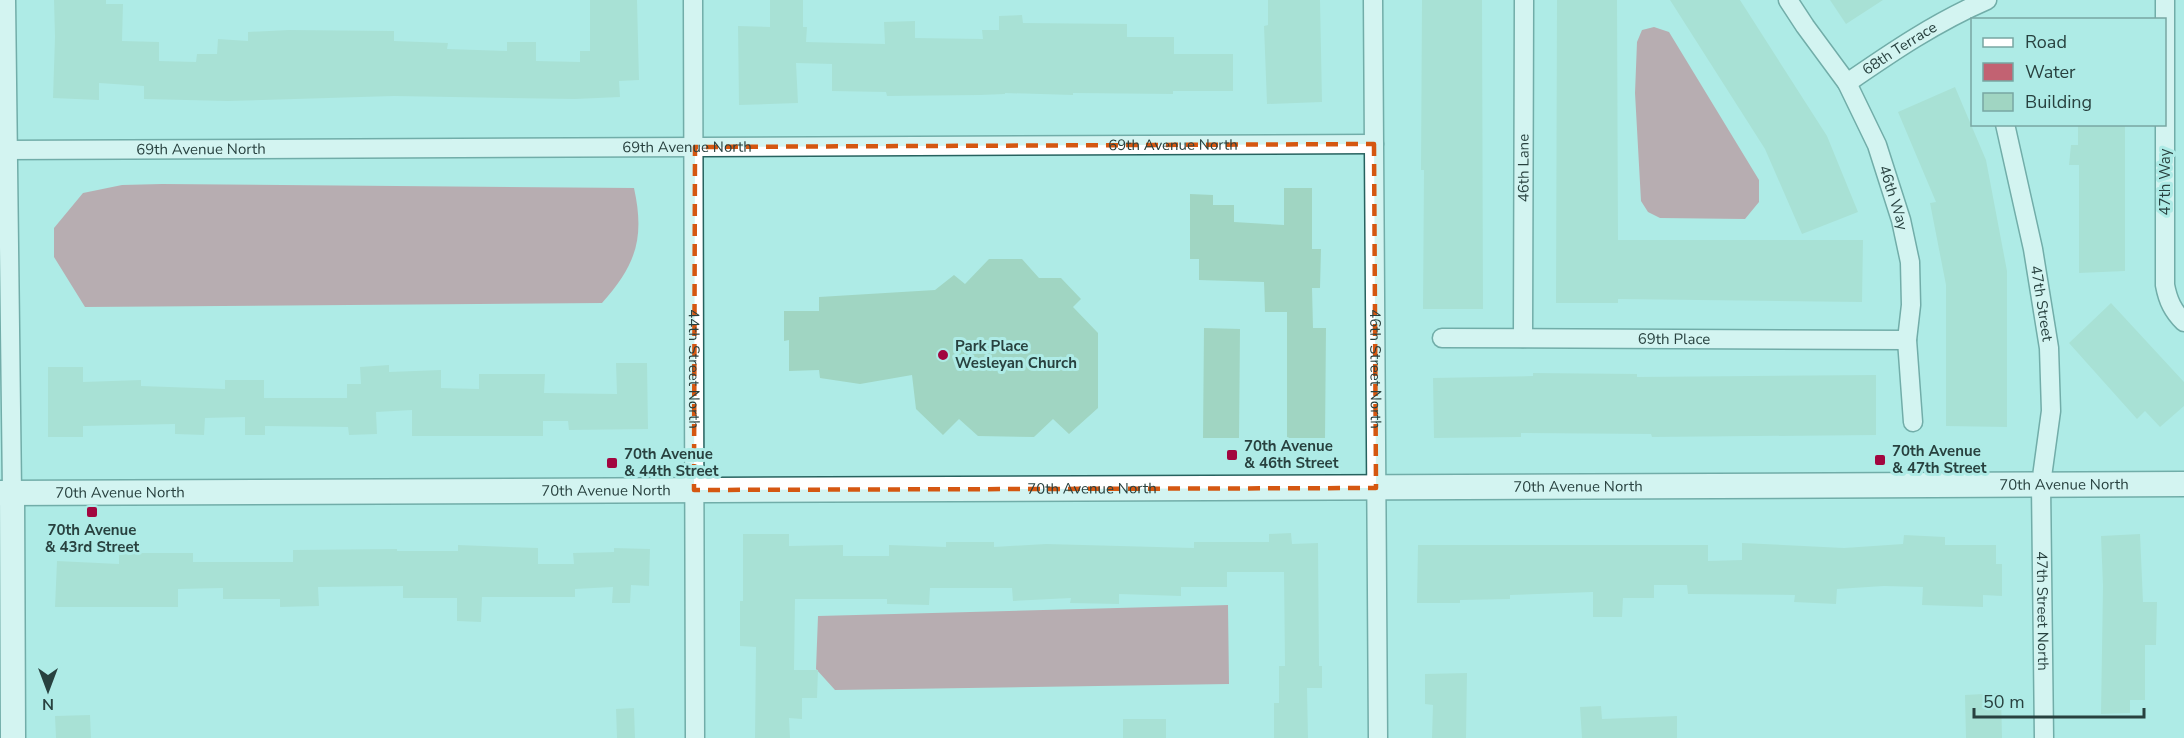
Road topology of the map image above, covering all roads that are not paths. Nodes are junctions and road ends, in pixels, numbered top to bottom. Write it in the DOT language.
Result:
graph roads {
  1 [pos="6,0"];
  2 [pos="693,0"];
  3 [pos="1373,0"];
  4 [pos="1524,0"];
  5 [pos="1788,0"];
  6 [pos="2164,0"];
  7 [pos="1981,6"];
  8 [pos="2164,18"];
  9 [pos="1847,83"];
  10 [pos="2005,126"];
  11 [pos="2164,126"];
  12 [pos="1374,144"];
  13 [pos="695,147"];
  14 [pos="4,150"];
  15 [pos="2184,322"];
  16 [pos="1442,338"];
  17 [pos="1523,338"];
  18 [pos="1907,340"];
  19 [pos="1913,422"];
  20 [pos="2041,484"];
  21 [pos="2184,484"];
  22 [pos="1376,488"];
  23 [pos="694,490"];
  24 [pos="6,493"];
  25 [pos="13,738"];
  26 [pos="695,738"];
  27 [pos="1378,738"];
  28 [pos="2044,738"];
  1 -- 14 [label="street"];
  2 -- 13 [label="street, 44th Street North"];
  3 -- 12 [label="street, 46th Street North"];
  4 -- 17 [label="street, 46th Lane"];
  5 -- 9 [label="street, 46th Way"];
  6 -- 8 [label="street, 47th Way"];
  7 -- 9 [label="street, 68th Terrace"];
  9 -- 18 [label="street, 46th Way"];
  10 -- 20 [label="street, 47th Street"];
  11 -- 15 [label="street, 47th Way"];
  12 -- 13 [label="street, 69th Avenue North"];
  12 -- 22 [label="street, 46th Street North"];
  13 -- 14 [label="street, 69th Avenue North"];
  13 -- 23 [label="street, 44th Street North"];
  14 -- 24 [label="street"];
  16 -- 17 [label="street, 69th Place"];
  17 -- 18 [label="street, 69th Place"];
  18 -- 19 [label="street, 46th Way"];
  20 -- 21 [label="street, 70th Avenue North"];
  20 -- 22 [label="street, 70th Avenue North"];
  20 -- 28 [label="street, 47th Street North"];
  22 -- 23 [label="street, 70th Avenue North"];
  22 -- 27 [label="street, 46th Street North"];
  23 -- 24 [label="street, 70th Avenue North"];
  23 -- 26 [label="street, 44th Street North"];
  24 -- 25 [label="street"];
}
